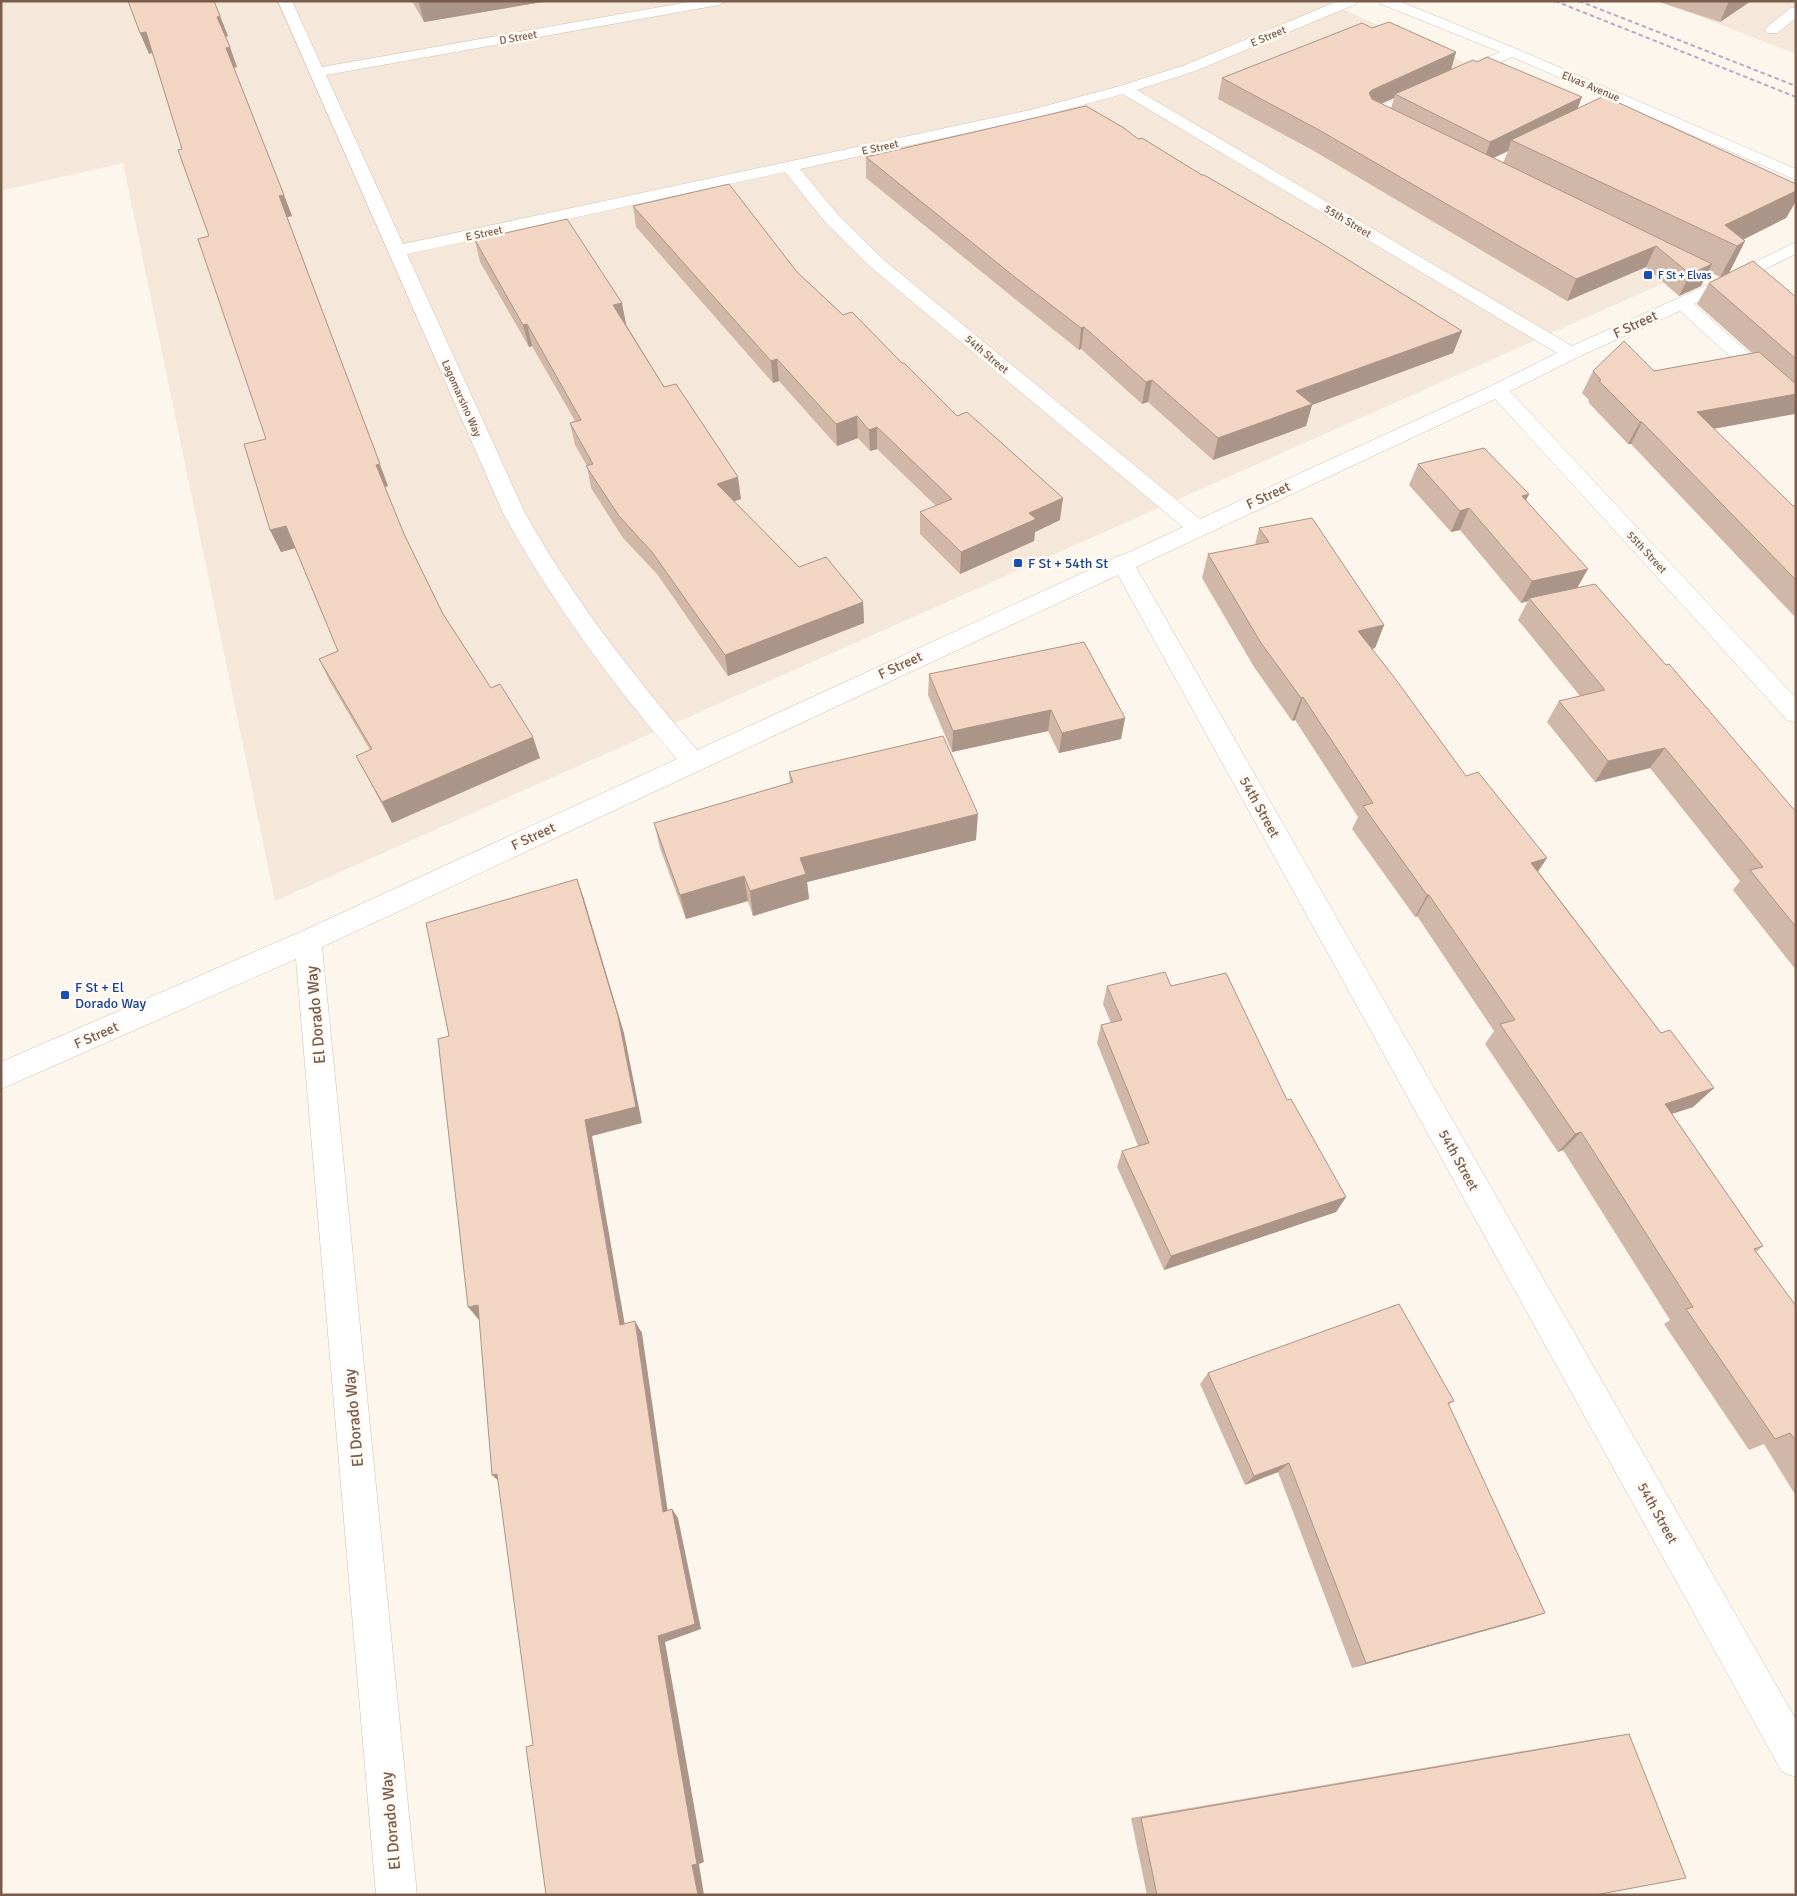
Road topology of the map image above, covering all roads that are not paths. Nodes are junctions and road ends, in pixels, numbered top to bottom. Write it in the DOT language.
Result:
graph roads {
  1 [pos="285,1"];
  2 [pos="719,1"];
  3 [pos="1351,1"];
  4 [pos="1386,1"];
  5 [pos="1796,11"];
  6 [pos="1772,30"];
  7 [pos="1512,52"];
  8 [pos="317,72"];
  9 [pos="1125,89"];
  10 [pos="1624,101"];
  11 [pos="1608,109"];
  12 [pos="1406,132"];
  13 [pos="789,166"];
  14 [pos="1796,175"];
  15 [pos="396,251"];
  16 [pos="1790,256"];
  17 [pos="1681,302"];
  18 [pos="1571,353"];
  19 [pos="1498,390"];
  20 [pos="1796,406"];
  21 [pos="1197,528"];
  22 [pos="1122,562"];
  23 [pos="1796,714"];
  24 [pos="693,762"];
  25 [pos="308,941"];
  26 [pos="1,1076"];
  27 [pos="1796,1758"];
  28 [pos="397,1895"];
  1 -- 8 [label="street, Lagomarsino Way"];
  2 -- 8 [label="street, D Street"];
  3 -- 9 [label="street, E Street"];
  4 -- 7 [label="street, Elvas Avenue"];
  5 -- 6 [label="street"];
  7 -- 10 [label="street, Elvas Avenue"];
  7 -- 12 [label="street"];
  8 -- 15 [label="street, Lagomarsino Way"];
  9 -- 13 [label="street, E Street"];
  9 -- 18 [label="street, 55th Street"];
  10 -- 11 [label="street"];
  10 -- 14 [label="street, Elvas Avenue"];
  13 -- 15 [label="street, E Street"];
  13 -- 21 [label="street, 54th Street"];
  15 -- 24 [label="street, Lagomarsino Way"];
  16 -- 17 [label="street, F Street"];
  17 -- 18 [label="street, F Street"];
  17 -- 20 [label="street"];
  18 -- 19 [label="street, F Street"];
  19 -- 21 [label="street, F Street"];
  19 -- 23 [label="street, 55th Street"];
  21 -- 22 [label="street, F Street"];
  22 -- 24 [label="street, F Street"];
  22 -- 27 [label="street, 54th Street"];
  24 -- 25 [label="street, F Street"];
  25 -- 26 [label="street, F Street"];
  25 -- 28 [label="street, El Dorado Way"];
}
